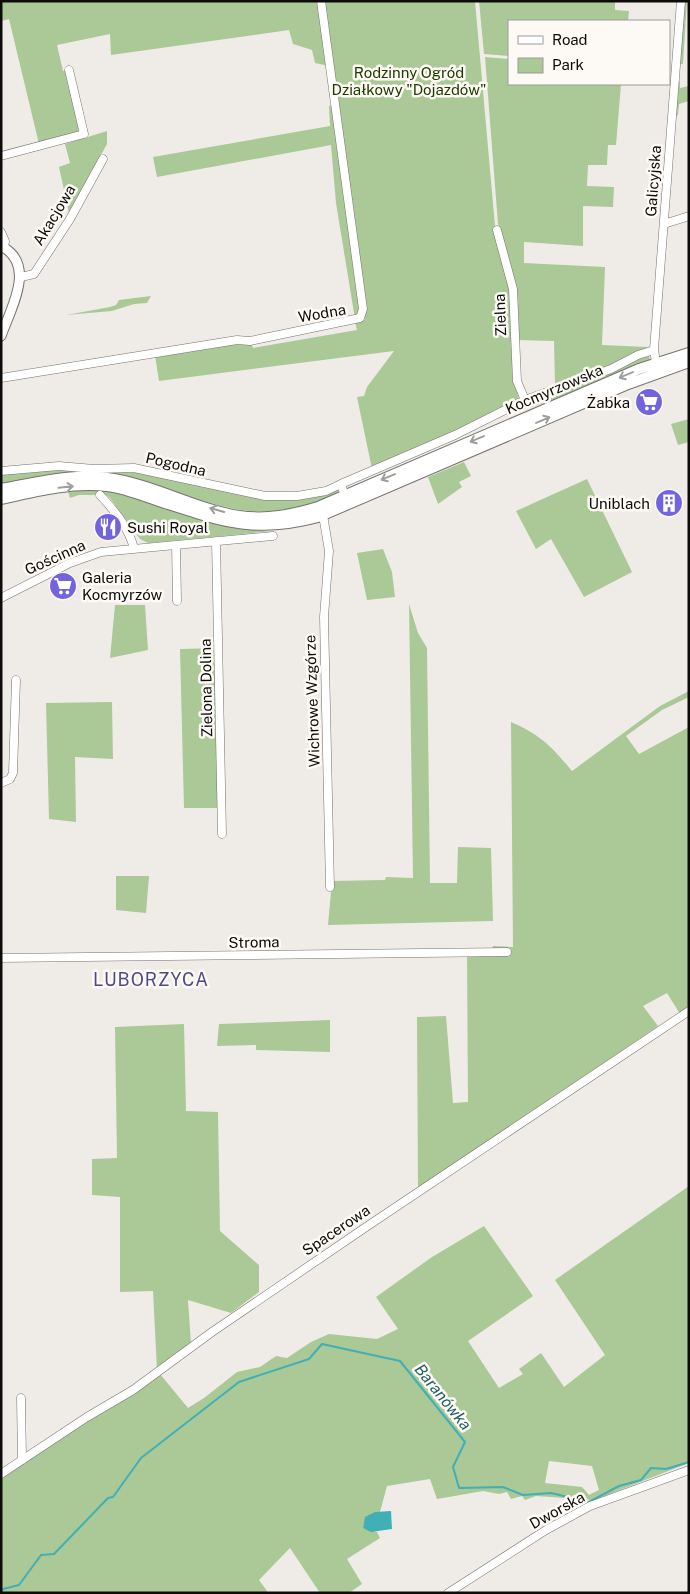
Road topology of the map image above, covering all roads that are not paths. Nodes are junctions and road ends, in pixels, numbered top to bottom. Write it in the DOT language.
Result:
graph roads {
  1 [pos="321,1"];
  2 [pos="681,1"];
  3 [pos="69,70"];
  4 [pos="1,156"];
  5 [pos="103,158"];
  6 [pos="689,216"];
  7 [pos="664,224"];
  8 [pos="497,230"];
  9 [pos="1,232"];
  10 [pos="3,246"];
  11 [pos="21,277"];
  12 [pos="1,336"];
  13 [pos="654,350"];
  14 [pos="689,353"];
  15 [pos="689,362"];
  16 [pos="656,363"];
  17 [pos="1,378"];
  18 [pos="525,400"];
  19 [pos="435,462"];
  20 [pos="1,471"];
  21 [pos="341,484"];
  22 [pos="1,489"];
  23 [pos="100,495"];
  24 [pos="345,496"];
  25 [pos="1,499"];
  26 [pos="322,515"];
  27 [pos="273,536"];
  28 [pos="216,541"];
  29 [pos="176,545"];
  30 [pos="134,548"];
  31 [pos="1,598"];
  32 [pos="177,601"];
  33 [pos="16,680"];
  34 [pos="1,783"];
  35 [pos="222,834"];
  36 [pos="330,887"];
  37 [pos="507,952"];
  38 [pos="1,958"];
  39 [pos="689,1011"];
  40 [pos="21,1398"];
  41 [pos="22,1460"];
  42 [pos="689,1470"];
  43 [pos="1,1474"];
  44 [pos="448,1593"];
  1 -- 17 [label="street, Wodna"];
  2 -- 7 [label="street, Galicyjska"];
  3 -- 4 [label="street"];
  5 -- 11 [label="street, Akacjowa"];
  6 -- 7 [label="street"];
  7 -- 13 [label="street, Galicyjska"];
  8 -- 18 [label="street, Zielna"];
  9 -- 10 [label="street"];
  10 -- 11 [label="street"];
  11 -- 12 [label="street"];
  13 -- 16 [label="street, Galicyjska"];
  13 -- 18 [label="street, Pogodna"];
  14 -- 16 [label="main road, Kocmyrzowska"];
  19 -- 15 [label="main road, Kocmyrzowska, one-way"];
  16 -- 19 [label="main road, Kocmyrzowska, one-way"];
  18 -- 21 [label="street, Pogodna"];
  19 -- 24 [label="main road, one-way"];
  19 -- 26 [label="main road"];
  20 -- 21 [label="street, Pogodna"];
  21 -- 24 [label="street"];
  24 -- 22 [label="main road, one-way"];
  23 -- 30 [label="street"];
  25 -- 26 [label="main road, one-way"];
  26 -- 36 [label="street, Wichrowe Wzgórze"];
  27 -- 28 [label="street, Gościnna"];
  28 -- 29 [label="street, Gościnna"];
  28 -- 35 [label="street, Zielona Dolina"];
  29 -- 30 [label="street, Gościnna"];
  29 -- 32 [label="street"];
  30 -- 31 [label="street, Gościnna"];
  33 -- 34 [label="street"];
  37 -- 38 [label="street, Stroma"];
  39 -- 41 [label="street, Spacerowa"];
  40 -- 41 [label="street"];
  41 -- 43 [label="street, Spacerowa"];
  42 -- 44 [label="street, Dworska"];
}
